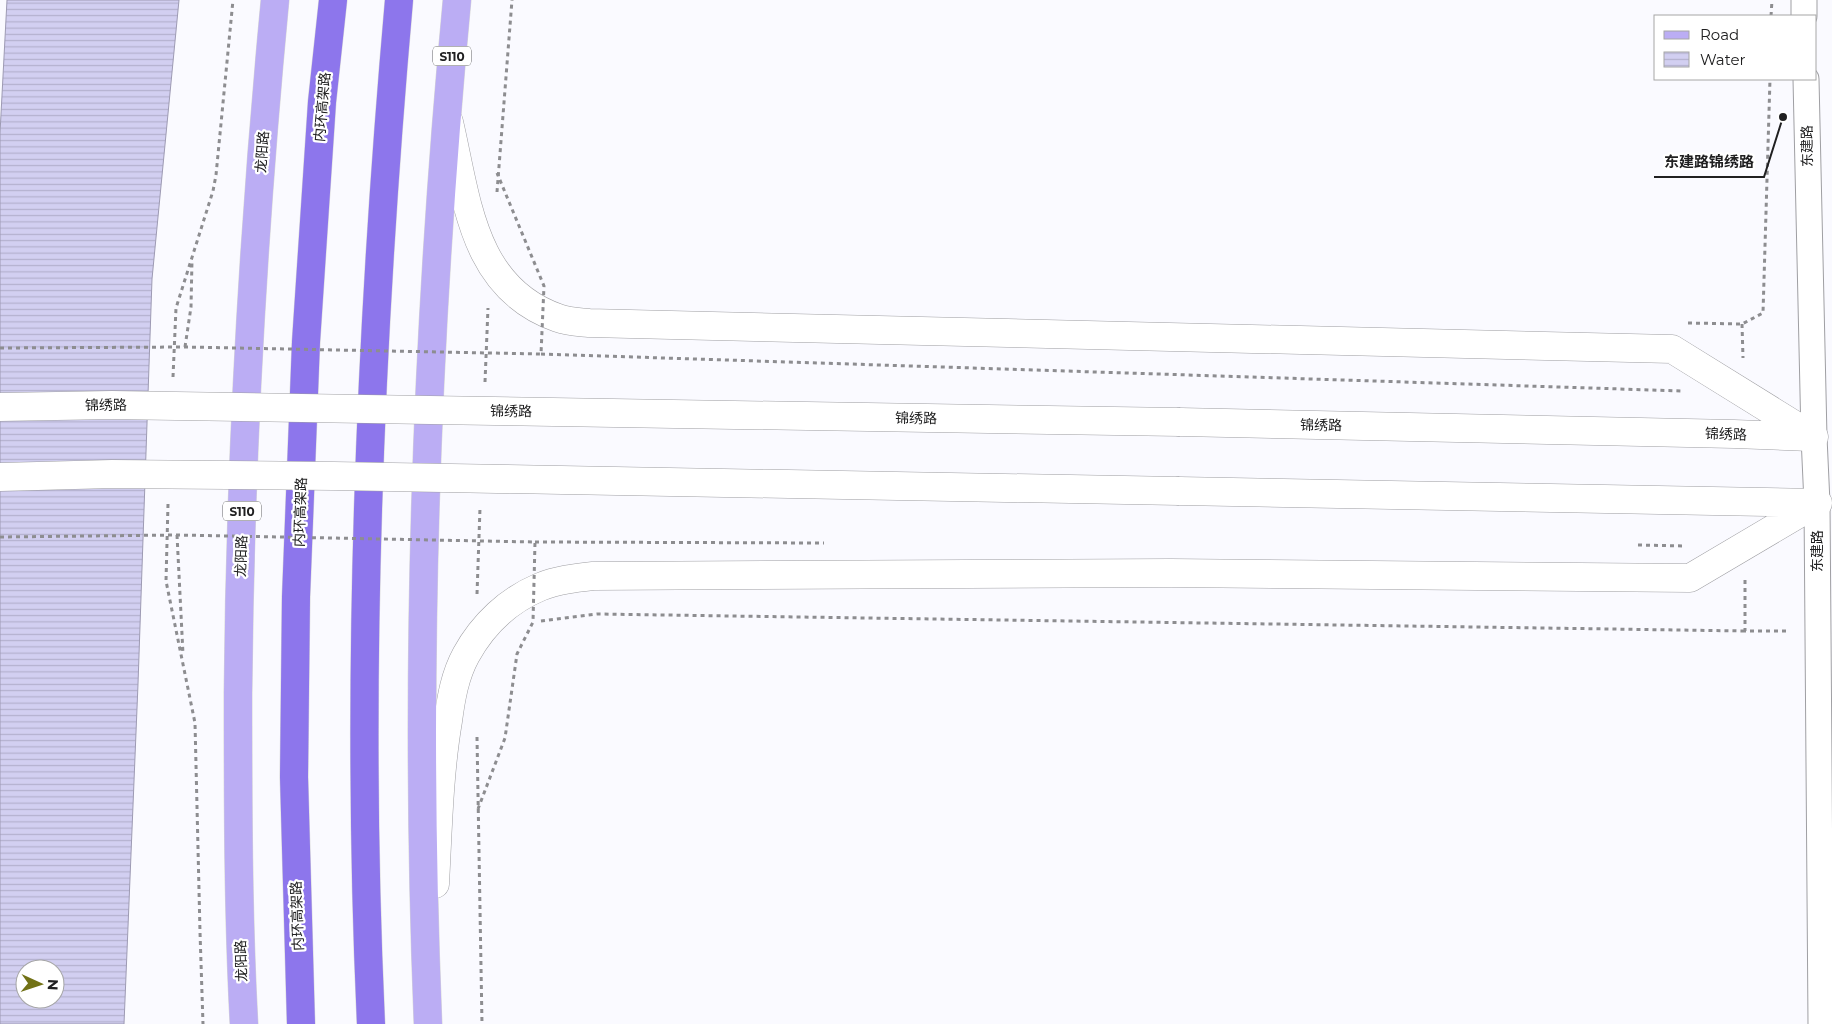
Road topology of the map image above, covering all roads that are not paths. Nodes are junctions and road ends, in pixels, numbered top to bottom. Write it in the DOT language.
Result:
graph roads {
  1 [pos="275,0"];
  2 [pos="333,0"];
  3 [pos="399,0"];
  4 [pos="457,0"];
  5 [pos="1804,0"];
  6 [pos="1804,15"];
  7 [pos="1806,80"];
  8 [pos="447,112"];
  9 [pos="0,407"];
  10 [pos="1823,437"];
  11 [pos="0,477"];
  12 [pos="1824,503"];
  13 [pos="244,1024"];
  14 [pos="301,1024"];
  15 [pos="371,1024"];
  16 [pos="428,1024"];
  17 [pos="1821,1024"];
  1 -- 13 [label="main road, 龙阳路 / S110"];
  2 -- 14 [label="highway, 内环高架路"];
  3 -- 15 [label="highway"];
  4 -- 8 [label="main road, S110"];
  5 -- 6 [label="street"];
  7 -- 10 [label="street, 东建路"];
  8 -- 10 [label="main road"];
  8 -- 16 [label="main road, S110"];
  9 -- 10 [label="main road, 锦绣路, bridge"];
  10 -- 12 [label="street, 东建路"];
  11 -- 12 [label="main road, bridge"];
  12 -- 16 [label="main road"];
  12 -- 17 [label="street, 东建路"];
}
